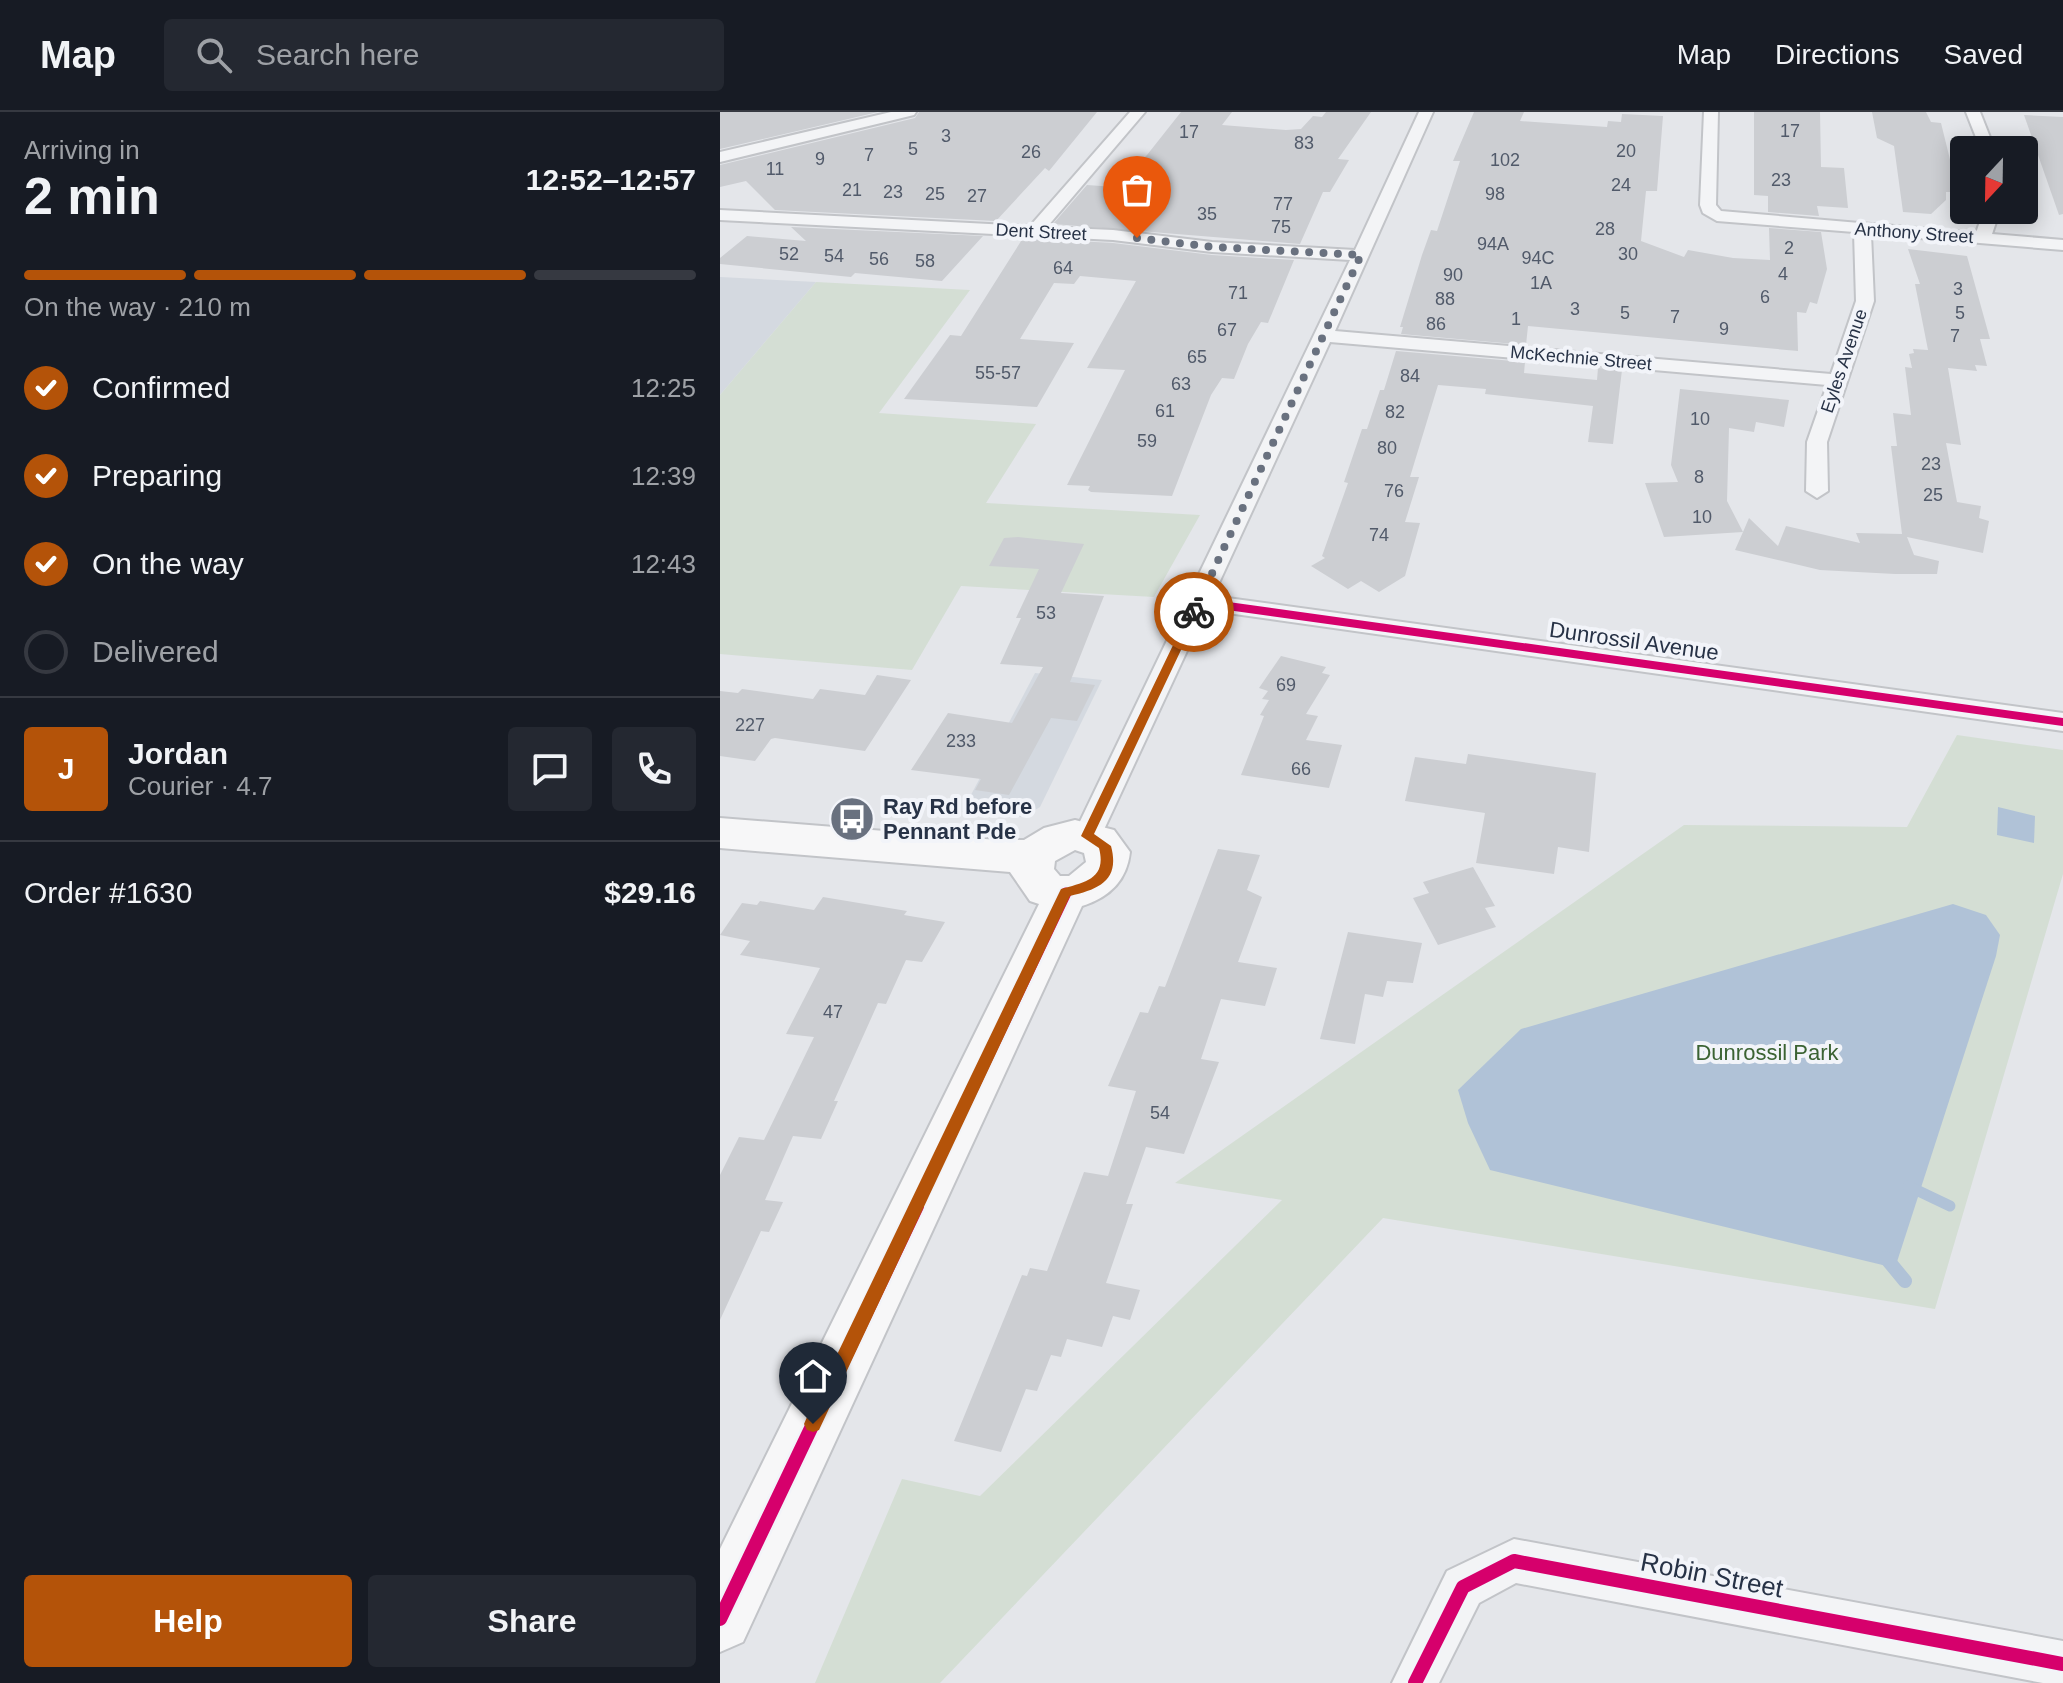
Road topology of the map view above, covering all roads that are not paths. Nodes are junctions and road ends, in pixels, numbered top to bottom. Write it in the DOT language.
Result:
graph roads {
  1 [pos="908,112"];
  2 [pos="1138,112"];
  3 [pos="1426,112"];
  4 [pos="1711,112"];
  5 [pos="1973,112"];
  6 [pos="1982,136"];
  7 [pos="720,157"];
  8 [pos="720,215"];
  9 [pos="1987,224"];
  10 [pos="1862,229"];
  11 [pos="1034,231"];
  12 [pos="1982,238"];
  13 [pos="2063,245"];
  14 [pos="1361,255"];
  15 [pos="1324,336"];
  16 [pos="1837,380"];
  17 [pos="1817,491"];
  18 [pos="1199,602"];
  19 [pos="2063,722"];
  20 [pos="720,833"];
  21 [pos="1087,836"];
  22 [pos="1050,874"];
  23 [pos="720,1619"];
  24 [pos="2063,1664"];
  25 [pos="1415,1683"];
  1 -- 7 [label="street"];
  2 -- 11 [label="street"];
  3 -- 14 [label="street"];
  4 -- 10 [label="street, Anthony Street"];
  5 -- 6 [label="street"];
  8 -- 11 [label="street, Dent Street"];
  9 -- 12 [label="street"];
  10 -- 12 [label="street, Anthony Street"];
  10 -- 16 [label="street, Eyles Avenue"];
  11 -- 14 [label="street, Dent Street"];
  12 -- 13 [label="street, Anthony Street"];
  14 -- 15 [label="street"];
  15 -- 16 [label="street, McKechnie Street"];
  15 -- 18 [label="street"];
  16 -- 17 [label="street, Eyles Avenue"];
  18 -- 19 [label="street, Dunrossil Avenue"];
  18 -- 21 [label="street"];
  20 -- 22 [label="street"];
  21 -- 22 [label="street"];
  22 -- 23 [label="street"];
  24 -- 25 [label="street, Robin Street"];
}
